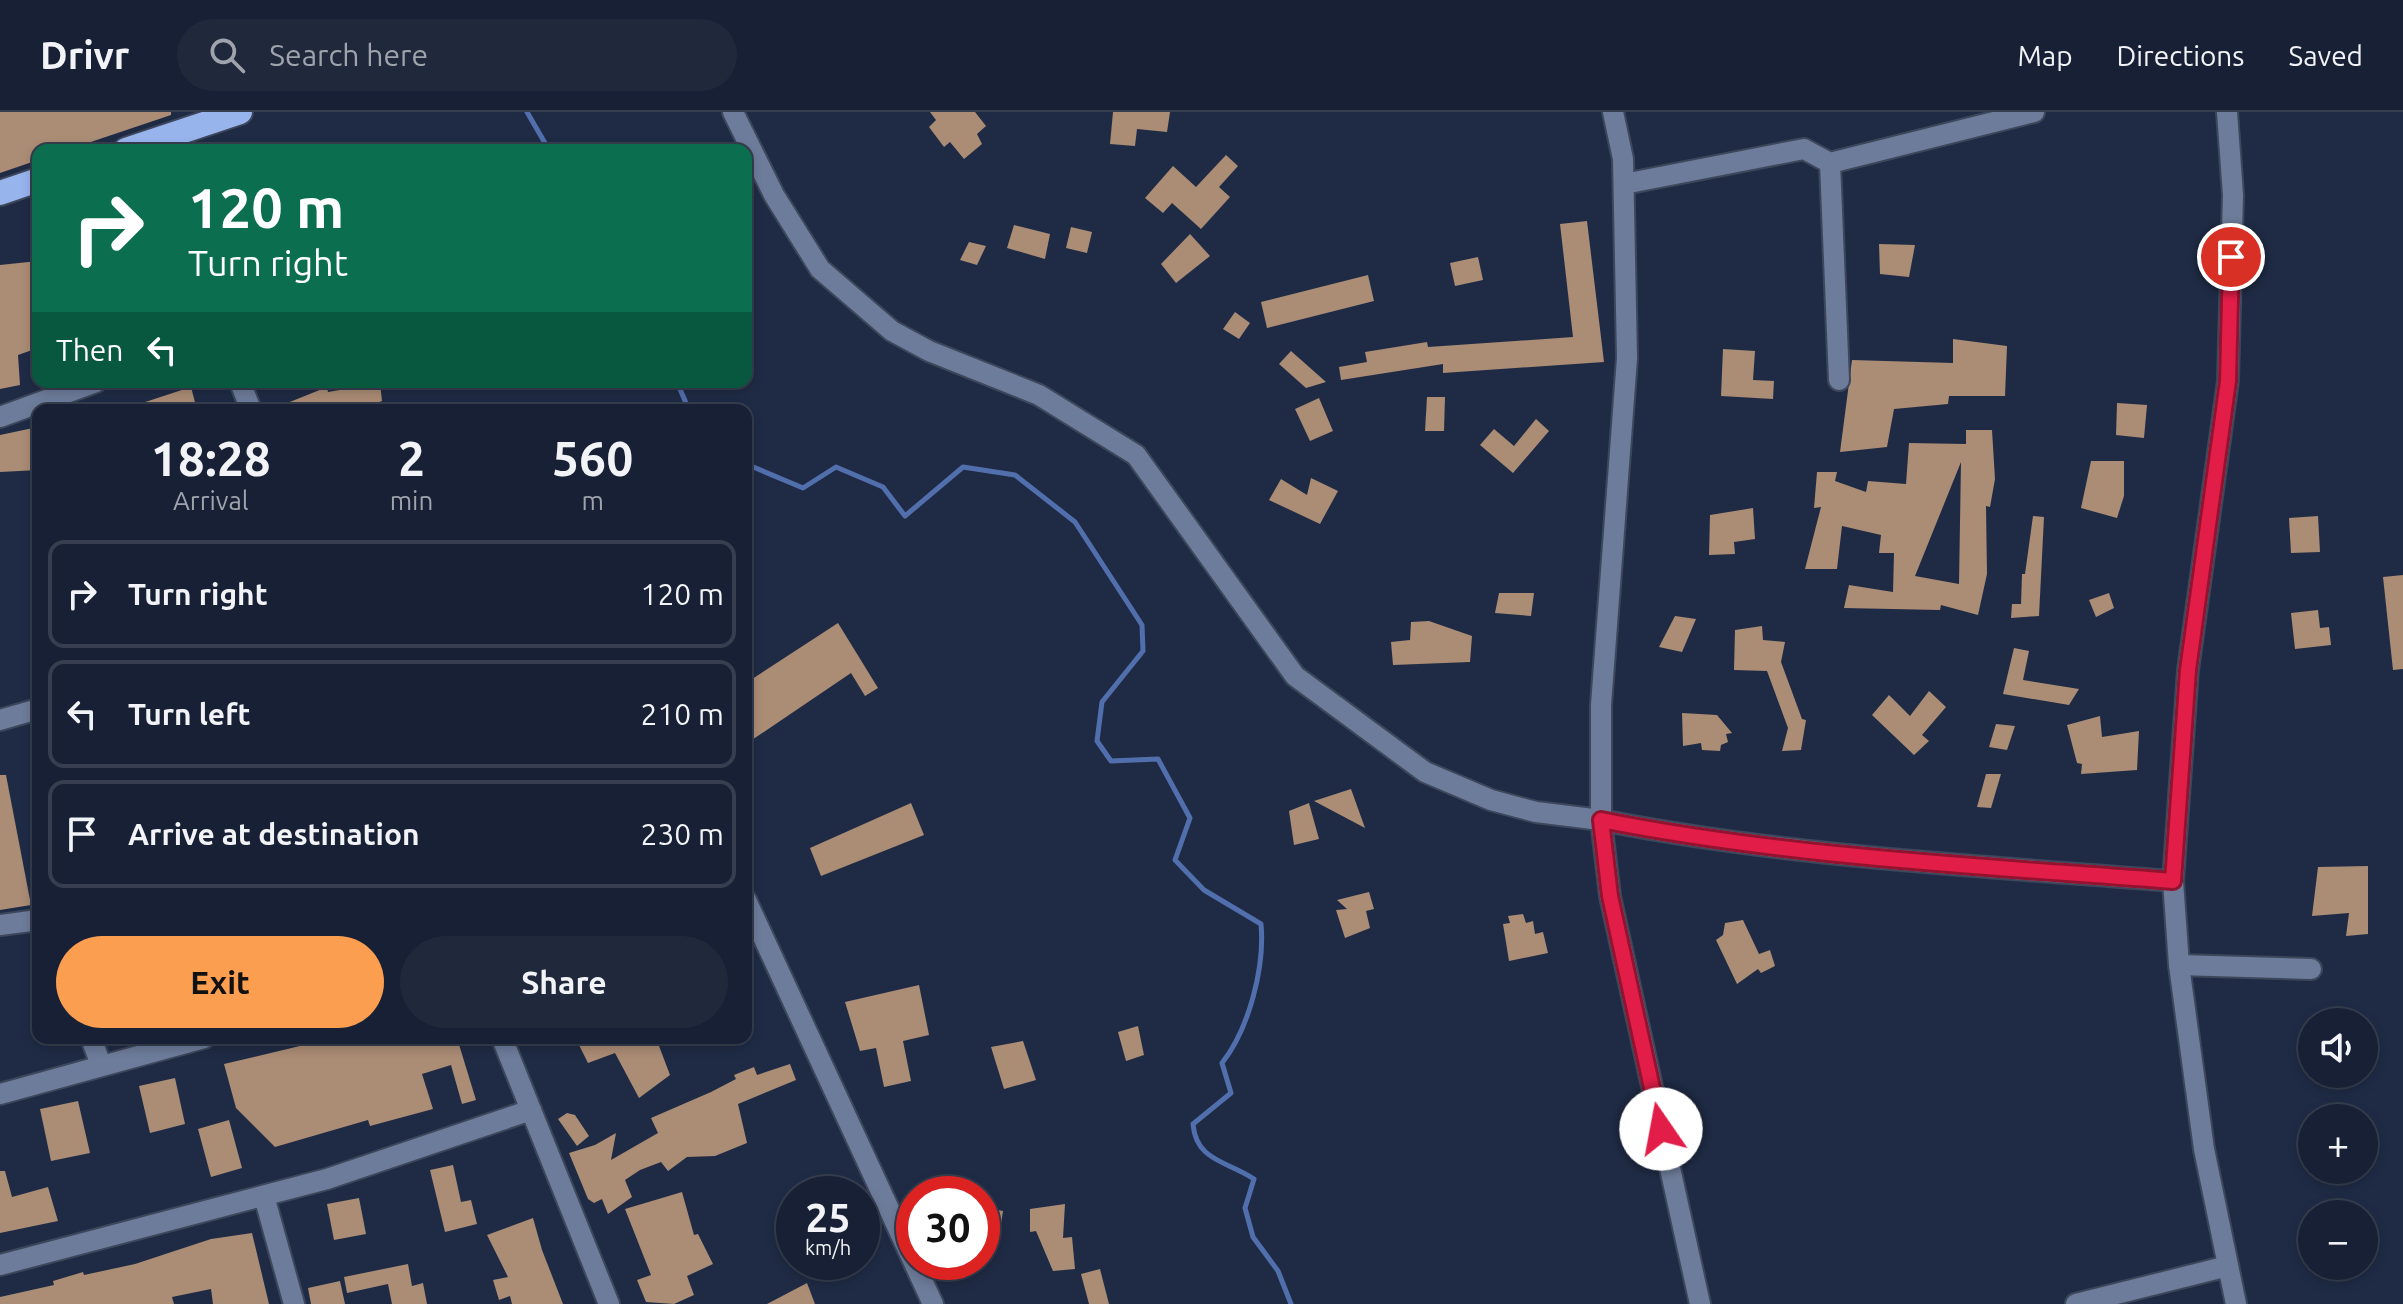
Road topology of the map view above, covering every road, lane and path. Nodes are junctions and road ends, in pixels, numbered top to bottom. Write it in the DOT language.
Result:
graph roads {
  1 [pos="240,112"];
  2 [pos="733,112"];
  3 [pos="1613,112"];
  4 [pos="2034,112"];
  5 [pos="2227,112"];
  6 [pos="148,144"];
  7 [pos="749,144"];
  8 [pos="752,150"];
  9 [pos="1830,163"];
  10 [pos="32,182"];
  11 [pos="1624,184"];
  12 [pos="0,193"];
  13 [pos="1839,380"];
  14 [pos="80,388"];
  15 [pos="36,404"];
  16 [pos="32,405"];
  17 [pos="0,417"];
  18 [pos="32,711"];
  19 [pos="0,720"];
  20 [pos="1601,820"];
  21 [pos="2173,881"];
  22 [pos="752,913"];
  23 [pos="32,921"];
  24 [pos="0,925"];
  25 [pos="2179,965"];
  26 [pos="2311,969"];
  27 [pos="93,1044"];
  28 [pos="181,1044"];
  29 [pos="504,1044"];
  30 [pos="101,1065"];
  31 [pos="0,1094"];
  32 [pos="531,1110"];
  33 [pos="264,1196"];
  34 [pos="0,1265"];
  35 [pos="2228,1266"];
  36 [pos="294,1304"];
  37 [pos="609,1304"];
  38 [pos="933,1304"];
  39 [pos="1700,1304"];
  40 [pos="2076,1304"];
  41 [pos="2236,1304"];
  1 -- 6 [label="highway"];
  2 -- 7 [label="street"];
  3 -- 11 [label="street"];
  4 -- 9 [label="street"];
  5 -- 21 [label="street"];
  8 -- 20 [label="street"];
  9 -- 11 [label="street"];
  9 -- 13 [label="street"];
  10 -- 12 [label="highway"];
  11 -- 20 [label="street"];
  14 -- 15 [label="street"];
  16 -- 17 [label="street"];
  18 -- 19 [label="street"];
  20 -- 21 [label="street"];
  20 -- 39 [label="street"];
  21 -- 25 [label="street"];
  22 -- 38 [label="street"];
  23 -- 24 [label="street"];
  25 -- 26 [label="street"];
  25 -- 35 [label="street"];
  27 -- 30 [label="street"];
  28 -- 30 [label="street"];
  29 -- 32 [label="street"];
  30 -- 31 [label="street"];
  32 -- 33 [label="street"];
  32 -- 37 [label="street"];
  33 -- 34 [label="street"];
  33 -- 36 [label="street"];
  35 -- 40 [label="street"];
  35 -- 41 [label="street"];
}
